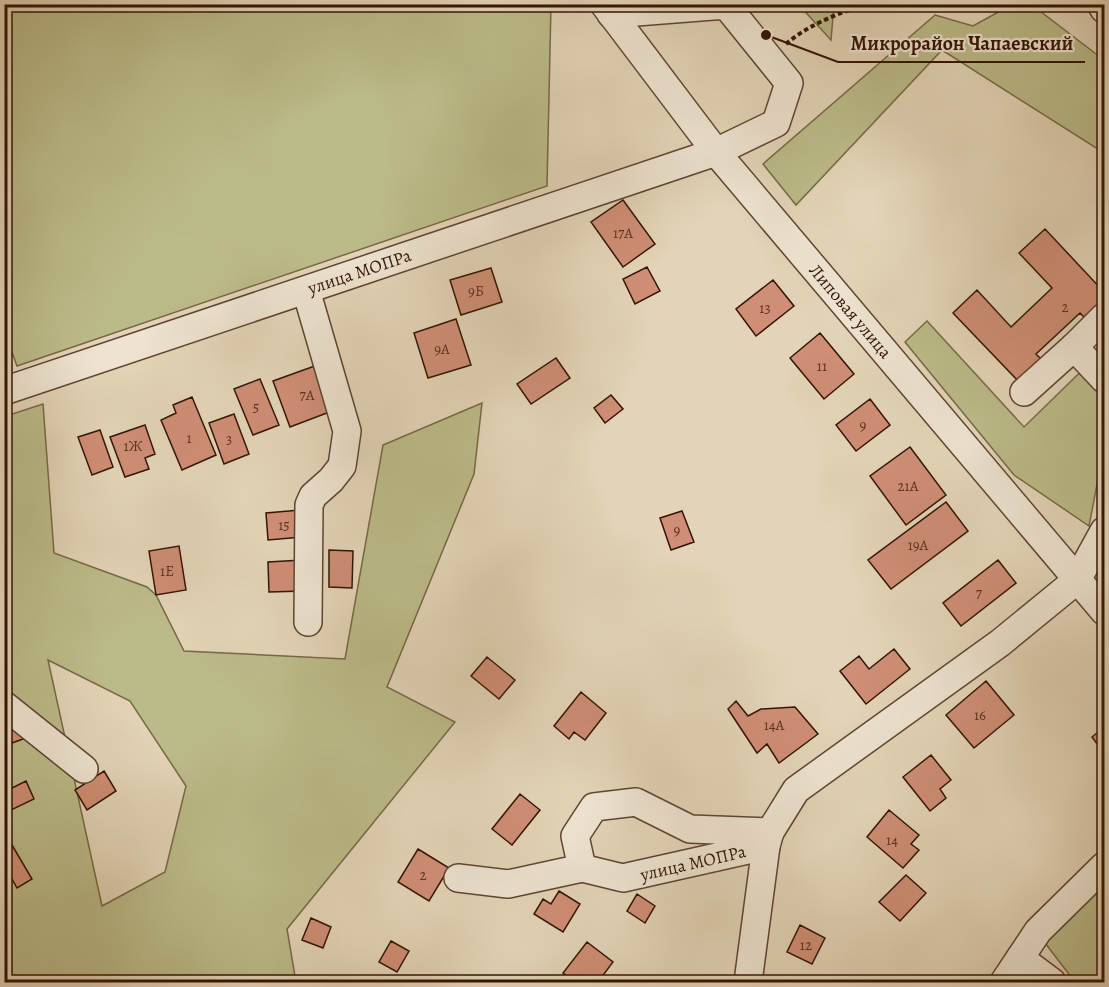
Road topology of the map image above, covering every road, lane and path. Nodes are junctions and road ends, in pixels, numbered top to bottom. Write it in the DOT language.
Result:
graph roads {
  1 [pos="840,4"];
  2 [pos="868,4"];
  3 [pos="1101,4"];
  4 [pos="607,9"];
  5 [pos="1104,9"];
  6 [pos="848,10"];
  7 [pos="769,58"];
  8 [pos="716,152"];
  9 [pos="306,290"];
  10 [pos="1104,317"];
  11 [pos="1074,347"];
  12 [pos="1104,379"];
  13 [pos="4,392"];
  14 [pos="1024,392"];
  15 [pos="1104,531"];
  16 [pos="1077,580"];
  17 [pos="1104,611"];
  18 [pos="308,622"];
  19 [pos="4,705"];
  20 [pos="84,769"];
  21 [pos="768,839"];
  22 [pos="1104,866"];
  23 [pos="582,867"];
  24 [pos="458,878"];
  25 [pos="1020,958"];
  26 [pos="748,982"];
  27 [pos="1004,982"];
  28 [pos="1052,982"];
  1 -- 6 [label="path"];
  2 -- 6 [label="path"];
  3 -- 5 [label="street"];
  4 -- 7 [label="street"];
  4 -- 8 [label="street, Липовая улица"];
  6 -- 7 [label="path"];
  7 -- 8 [label="street, улица МОПРа"];
  8 -- 9 [label="street, улица МОПРа"];
  8 -- 16 [label="street, Липовая улица"];
  9 -- 13 [label="street, улица МОПРа"];
  9 -- 18 [label="street"];
  10 -- 11 [label="street"];
  11 -- 12 [label="street"];
  11 -- 14 [label="street"];
  15 -- 16 [label="street"];
  16 -- 17 [label="street, Липовая улица"];
  16 -- 21 [label="street, улица МОПРа"];
  19 -- 20 [label="street"];
  21 -- 23 [label="street, улица МОПРа"];
  21 -- 23 [label="street, улица МОПРа"];
  21 -- 26 [label="street, улица МОПРа"];
  22 -- 25 [label="street"];
  23 -- 24 [label="street"];
  25 -- 27 [label="street"];
  25 -- 28 [label="street"];
}
